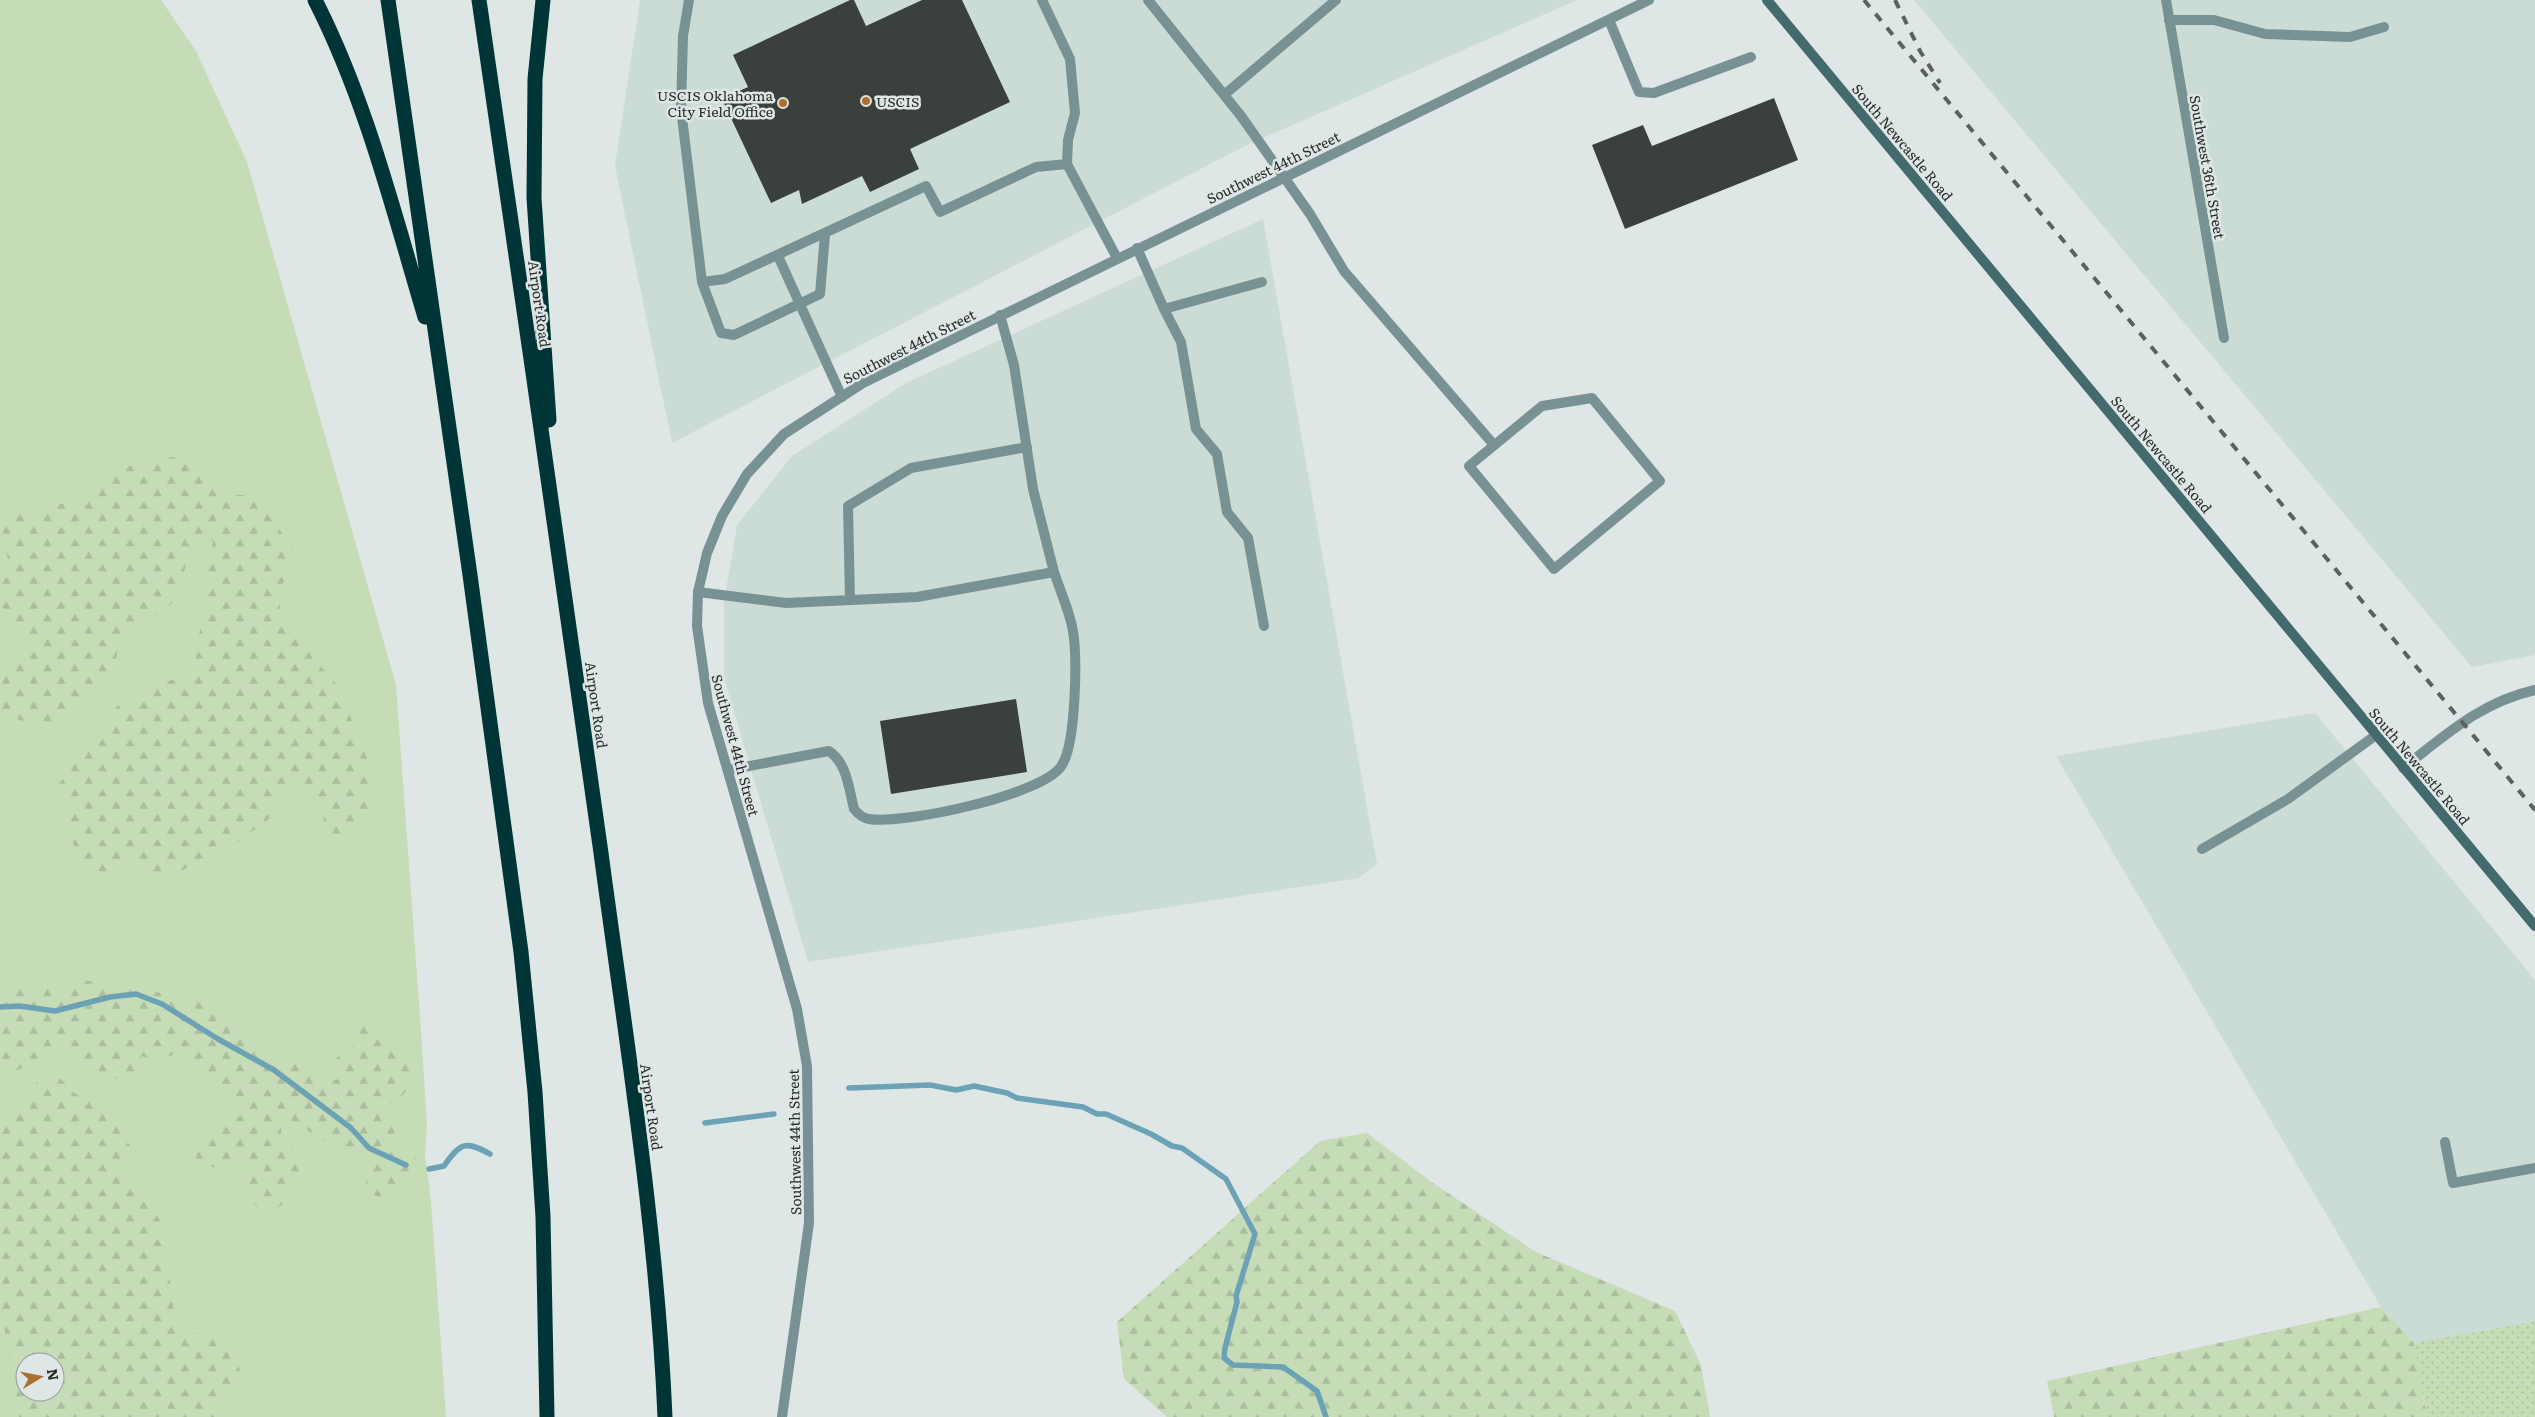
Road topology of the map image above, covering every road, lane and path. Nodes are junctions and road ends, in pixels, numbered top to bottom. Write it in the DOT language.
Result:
graph roads {
  1 [pos="315,0"];
  2 [pos="388,0"];
  3 [pos="479,0"];
  4 [pos="543,0"];
  5 [pos="689,0"];
  6 [pos="1042,0"];
  7 [pos="1148,0"];
  8 [pos="1336,0"];
  9 [pos="1649,0"];
  10 [pos="1767,0"];
  11 [pos="2166,0"];
  12 [pos="1609,20"];
  13 [pos="2169,20"];
  14 [pos="2384,27"];
  15 [pos="1751,57"];
  16 [pos="1224,95"];
  17 [pos="1067,164"];
  18 [pos="1284,177"];
  19 [pos="826,234"];
  20 [pos="1136,248"];
  21 [pos="778,256"];
  22 [pos="1116,258"];
  23 [pos="702,282"];
  24 [pos="1262,282"];
  25 [pos="799,303"];
  26 [pos="1164,309"];
  27 [pos="1000,315"];
  28 [pos="2224,338"];
  29 [pos="440,366"];
  30 [pos="842,397"];
  31 [pos="1494,446"];
  32 [pos="1027,447"];
  33 [pos="557,538"];
  34 [pos="1054,572"];
  35 [pos="698,592"];
  36 [pos="850,600"];
  37 [pos="1264,626"];
  38 [pos="2535,690"];
  39 [pos="2376,735"];
  40 [pos="2403,768"];
  41 [pos="728,770"];
  42 [pos="2202,849"];
  43 [pos="2535,926"];
  44 [pos="2445,1142"];
  45 [pos="2535,1168"];
  46 [pos="546,1417"];
  47 [pos="665,1417"];
  48 [pos="782,1417"];
  1 -- 29 [label="highway"];
  2 -- 29 [label="highway"];
  3 -- 33 [label="highway, Airport Road"];
  4 -- 33 [label="highway"];
  5 -- 23 [label="street"];
  6 -- 17 [label="street"];
  7 -- 16 [label="street"];
  8 -- 16 [label="street"];
  9 -- 12 [label="street, Southwest 44th Street"];
  10 -- 39 [label="main road, South Newcastle Road"];
  11 -- 13 [label="street, Southwest 36th Street"];
  12 -- 15 [label="street"];
  12 -- 18 [label="street, Southwest 44th Street"];
  13 -- 14 [label="street"];
  13 -- 28 [label="street, Southwest 36th Street"];
  16 -- 18 [label="street"];
  17 -- 19 [label="street"];
  17 -- 22 [label="street"];
  18 -- 20 [label="street, Southwest 44th Street"];
  18 -- 31 [label="street"];
  19 -- 21 [label="street"];
  19 -- 25 [label="street"];
  20 -- 22 [label="street, Southwest 44th Street"];
  20 -- 26 [label="street"];
  21 -- 23 [label="street"];
  21 -- 25 [label="street"];
  22 -- 27 [label="street, Southwest 44th Street"];
  23 -- 25 [label="street"];
  24 -- 26 [label="street"];
  25 -- 30 [label="street"];
  26 -- 37 [label="street"];
  27 -- 30 [label="street, Southwest 44th Street"];
  27 -- 32 [label="street"];
  29 -- 46 [label="highway"];
  30 -- 35 [label="street, Southwest 44th Street"];
  31 -- 31 [label="street"];
  32 -- 34 [label="street"];
  32 -- 36 [label="street"];
  33 -- 47 [label="highway, Airport Road"];
  34 -- 36 [label="street"];
  34 -- 41 [label="street"];
  35 -- 36 [label="street"];
  35 -- 41 [label="street, Southwest 44th Street"];
  38 -- 40 [label="street"];
  39 -- 40 [label="main road, South Newcastle Road"];
  39 -- 42 [label="street"];
  40 -- 43 [label="main road, South Newcastle Road"];
  41 -- 48 [label="street, Southwest 44th Street"];
  44 -- 45 [label="street"];
}
